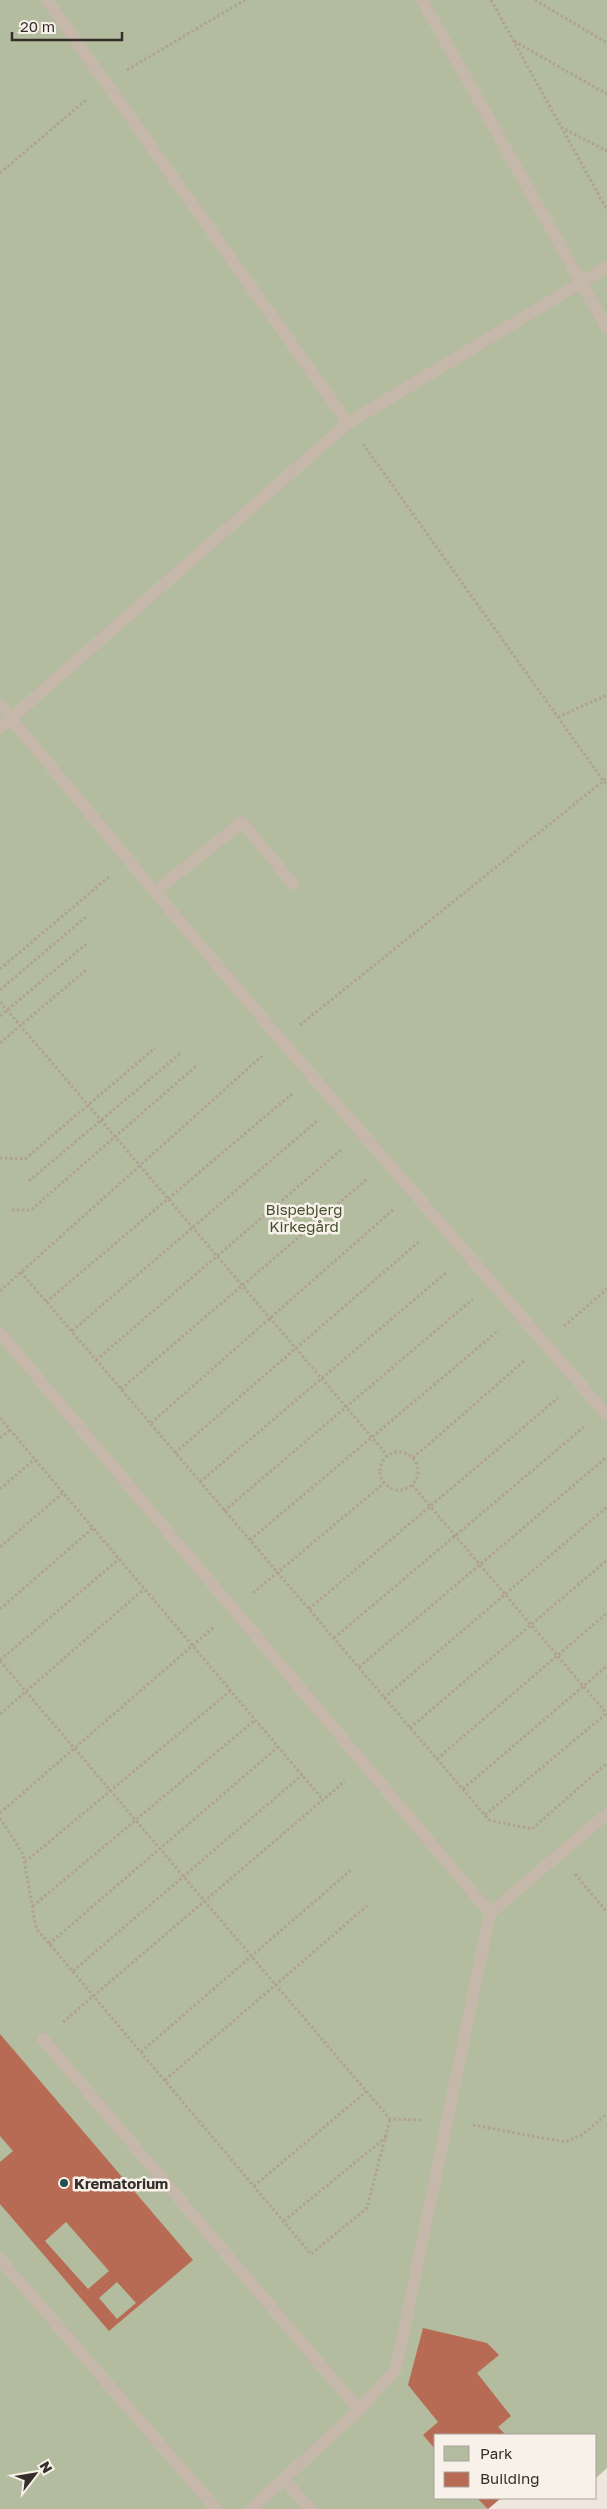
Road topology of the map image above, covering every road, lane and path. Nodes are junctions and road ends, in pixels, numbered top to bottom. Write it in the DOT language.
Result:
graph roads {
  1 [pos="47,0"];
  2 [pos="422,0"];
  3 [pos="491,0"];
  4 [pos="535,0"];
  5 [pos="514,41"];
  6 [pos="607,43"];
  7 [pos="607,94"];
  8 [pos="561,126"];
  9 [pos="607,151"];
  10 [pos="607,210"];
  11 [pos="607,267"];
  12 [pos="581,282"];
  13 [pos="607,328"];
  14 [pos="348,423"];
  15 [pos="607,695"];
  16 [pos="0,705"];
  17 [pos="558,717"];
  18 [pos="12,719"];
  19 [pos="0,728"];
  20 [pos="607,786"];
  21 [pos="128,860"];
  22 [pos="293,884"];
  23 [pos="154,892"];
  24 [pos="88,915"];
  25 [pos="86,944"];
  26 [pos="0,969"];
  27 [pos="86,970"];
  28 [pos="0,990"];
  29 [pos="0,1002"];
  30 [pos="7,1010"];
  31 [pos="0,1016"];
  32 [pos="19,1026"];
  33 [pos="0,1042"];
  34 [pos="155,1048"];
  35 [pos="182,1052"];
  36 [pos="196,1066"];
  37 [pos="312,1076"];
  38 [pos="88,1105"];
  39 [pos="336,1105"];
  40 [pos="101,1120"];
  41 [pos="361,1133"];
  42 [pos="115,1137"];
  43 [pos="0,1158"];
  44 [pos="387,1162"];
  45 [pos="29,1181"];
  46 [pos="414,1193"];
  47 [pos="167,1198"];
  48 [pos="12,1210"];
  49 [pos="440,1223"];
  50 [pos="191,1227"];
  51 [pos="467,1254"];
  52 [pos="217,1257"];
  53 [pos="21,1272"];
  54 [pos="492,1283"];
  55 [pos="242,1286"];
  56 [pos="607,1290"];
  57 [pos="46,1302"];
  58 [pos="519,1313"];
  59 [pos="270,1318"];
  60 [pos="72,1331"];
  61 [pos="0,1333"];
  62 [pos="544,1343"];
  63 [pos="295,1349"];
  64 [pos="96,1360"];
  65 [pos="321,1379"];
  66 [pos="578,1381"];
  67 [pos="121,1389"];
  68 [pos="346,1408"];
  69 [pos="605,1413"];
  70 [pos="0,1418"];
  71 [pos="150,1423"];
  72 [pos="10,1430"];
  73 [pos="0,1438"];
  74 [pos="371,1438"];
  75 [pos="175,1452"];
  76 [pos="387,1455"];
  77 [pos="607,1457"];
  78 [pos="413,1458"];
  79 [pos="35,1459"];
  80 [pos="200,1482"];
  81 [pos="383,1484"];
  82 [pos="412,1485"];
  83 [pos="0,1489"];
  84 [pos="63,1493"];
  85 [pos="430,1506"];
  86 [pos="607,1507"];
  87 [pos="224,1510"];
  88 [pos="94,1528"];
  89 [pos="455,1536"];
  90 [pos="250,1540"];
  91 [pos="0,1547"];
  92 [pos="119,1559"];
  93 [pos="607,1560"];
  94 [pos="480,1565"];
  95 [pos="277,1573"];
  96 [pos="144,1589"];
  97 [pos="505,1594"];
  98 [pos="0,1609"];
  99 [pos="234,1609"];
  100 [pos="309,1610"];
  101 [pos="607,1613"];
  102 [pos="531,1625"];
  103 [pos="334,1638"];
  104 [pos="192,1646"];
  105 [pos="558,1656"];
  106 [pos="0,1661"];
  107 [pos="607,1666"];
  108 [pos="359,1668"];
  109 [pos="583,1686"];
  110 [pos="230,1690"];
  111 [pos="26,1692"];
  112 [pos="384,1698"];
  113 [pos="607,1713"];
  114 [pos="0,1714"];
  115 [pos="255,1720"];
  116 [pos="410,1728"];
  117 [pos="278,1747"];
  118 [pos="74,1748"];
  119 [pos="437,1759"];
  120 [pos="607,1763"];
  121 [pos="365,1765"];
  122 [pos="302,1775"];
  123 [pos="462,1789"];
  124 [pos="110,1791"];
  125 [pos="324,1800"];
  126 [pos="0,1813"];
  127 [pos="607,1814"];
  128 [pos="484,1815"];
  129 [pos="0,1818"];
  130 [pos="135,1820"];
  131 [pos="160,1849"];
  132 [pos="558,1855"];
  133 [pos="24,1863"];
  134 [pos="352,1869"];
  135 [pos="183,1876"];
  136 [pos="205,1902"];
  137 [pos="33,1906"];
  138 [pos="367,1906"];
  139 [pos="607,1912"];
  140 [pos="490,1913"];
  141 [pos="49,1944"];
  142 [pos="251,1956"];
  143 [pos="73,1971"];
  144 [pos="276,1985"];
  145 [pos="94,1997"];
  146 [pos="43,2039"];
  147 [pos="141,2052"];
  148 [pos="165,2080"];
  149 [pos="367,2091"];
  150 [pos="607,2114"];
  151 [pos="390,2119"];
  152 [pos="448,2120"];
  153 [pos="386,2136"];
  154 [pos="254,2186"];
  155 [pos="284,2221"];
  156 [pos="0,2259"];
  157 [pos="360,2410"];
  158 [pos="284,2479"];
  159 [pos="216,2509"];
  160 [pos="251,2509"];
  161 [pos="310,2509"];
  1 -- 14 [label="lane"];
  2 -- 12 [label="lane"];
  3 -- 5 [label="path"];
  4 -- 6 [label="path"];
  5 -- 7 [label="path"];
  5 -- 8 [label="path"];
  8 -- 9 [label="path"];
  8 -- 10 [label="path"];
  11 -- 12 [label="lane"];
  12 -- 13 [label="lane"];
  12 -- 14 [label="lane"];
  14 -- 17 [label="path"];
  14 -- 18 [label="lane"];
  15 -- 17 [label="path"];
  16 -- 18 [label="lane"];
  17 -- 20 [label="path"];
  18 -- 19 [label="lane"];
  18 -- 21 [label="lane"];
  21 -- 23 [label="lane"];
  21 -- 26 [label="path"];
  22 -- 23 [label="lane"];
  23 -- 37 [label="lane"];
  24 -- 28 [label="path"];
  25 -- 30 [label="path"];
  27 -- 32 [label="path"];
  29 -- 30 [label="path"];
  30 -- 31 [label="path"];
  30 -- 32 [label="path"];
  32 -- 33 [label="path"];
  32 -- 38 [label="path"];
  34 -- 38 [label="path"];
  35 -- 40 [label="path"];
  36 -- 42 [label="path"];
  37 -- 39 [label="lane"];
  37 -- 47 [label="path"];
  38 -- 40 [label="path"];
  38 -- 43 [label="path"];
  39 -- 41 [label="lane"];
  39 -- 50 [label="path"];
  40 -- 42 [label="path"];
  40 -- 45 [label="path"];
  41 -- 44 [label="lane"];
  41 -- 52 [label="path"];
  42 -- 47 [label="path"];
  42 -- 48 [label="path"];
  44 -- 46 [label="lane"];
  44 -- 55 [label="path"];
  46 -- 49 [label="lane"];
  46 -- 59 [label="path"];
  47 -- 50 [label="path"];
  47 -- 57 [label="path"];
  49 -- 51 [label="lane"];
  49 -- 63 [label="path"];
  50 -- 52 [label="path"];
  50 -- 60 [label="path"];
  51 -- 54 [label="lane"];
  51 -- 65 [label="path"];
  52 -- 55 [label="path"];
  52 -- 64 [label="path"];
  53 -- 57 [label="path"];
  54 -- 58 [label="lane"];
  54 -- 68 [label="path"];
  55 -- 59 [label="path"];
  55 -- 67 [label="path"];
  56 -- 62 [label="path"];
  57 -- 60 [label="path"];
  58 -- 62 [label="lane"];
  58 -- 74 [label="path"];
  59 -- 63 [label="path"];
  59 -- 71 [label="path"];
  60 -- 64 [label="path"];
  61 -- 99 [label="lane"];
  62 -- 66 [label="lane"];
  62 -- 78 [label="path"];
  63 -- 65 [label="path"];
  63 -- 75 [label="path"];
  64 -- 67 [label="path"];
  65 -- 68 [label="path"];
  65 -- 80 [label="path"];
  66 -- 69 [label="lane"];
  66 -- 85 [label="path"];
  67 -- 71 [label="path"];
  68 -- 74 [label="path"];
  68 -- 87 [label="path"];
  69 -- 89 [label="path"];
  70 -- 72 [label="path"];
  71 -- 75 [label="path"];
  72 -- 73 [label="path"];
  72 -- 79 [label="path"];
  74 -- 76 [label="path"];
  74 -- 90 [label="path"];
  75 -- 80 [label="path"];
  76 -- 78 [label="path"];
  76 -- 81 [label="path"];
  77 -- 94 [label="path"];
  78 -- 82 [label="path"];
  79 -- 83 [label="path"];
  79 -- 84 [label="path"];
  80 -- 87 [label="path"];
  81 -- 82 [label="path"];
  81 -- 95 [label="path"];
  82 -- 85 [label="path"];
  84 -- 88 [label="path"];
  84 -- 91 [label="path"];
  85 -- 89 [label="path"];
  85 -- 100 [label="path"];
  86 -- 97 [label="path"];
  87 -- 90 [label="path"];
  88 -- 92 [label="path"];
  88 -- 98 [label="path"];
  89 -- 94 [label="path"];
  89 -- 103 [label="path"];
  90 -- 95 [label="path"];
  92 -- 96 [label="path"];
  92 -- 106 [label="path"];
  93 -- 102 [label="path"];
  94 -- 97 [label="path"];
  94 -- 108 [label="path"];
  95 -- 99 [label="path"];
  95 -- 100 [label="path"];
  96 -- 104 [label="path"];
  96 -- 111 [label="path"];
  97 -- 102 [label="path"];
  97 -- 112 [label="path"];
  99 -- 104 [label="path"];
  99 -- 121 [label="lane"];
  100 -- 103 [label="path"];
  101 -- 105 [label="path"];
  102 -- 105 [label="path"];
  102 -- 116 [label="path"];
  103 -- 108 [label="path"];
  104 -- 110 [label="path"];
  104 -- 118 [label="path"];
  105 -- 109 [label="path"];
  105 -- 119 [label="path"];
  106 -- 111 [label="path"];
  107 -- 109 [label="path"];
  108 -- 112 [label="path"];
  109 -- 113 [label="path"];
  109 -- 123 [label="path"];
  110 -- 115 [label="path"];
  110 -- 124 [label="path"];
  111 -- 114 [label="path"];
  111 -- 118 [label="path"];
  112 -- 116 [label="path"];
  113 -- 128 [label="path"];
  115 -- 117 [label="path"];
  115 -- 130 [label="path"];
  116 -- 119 [label="path"];
  117 -- 122 [label="path"];
  117 -- 131 [label="path"];
  118 -- 124 [label="path"];
  118 -- 126 [label="path"];
  119 -- 123 [label="path"];
  120 -- 128 [label="path"];
  121 -- 125 [label="path"];
  121 -- 140 [label="lane"];
  122 -- 125 [label="path"];
  122 -- 135 [label="path"];
  123 -- 128 [label="path"];
  124 -- 130 [label="path"];
  124 -- 133 [label="path"];
  125 -- 136 [label="path"];
  127 -- 132 [label="lane"];
  129 -- 133 [label="path"];
  130 -- 131 [label="path"];
  130 -- 137 [label="path"];
  131 -- 135 [label="path"];
  131 -- 141 [label="path"];
  132 -- 139 [label="path"];
  132 -- 140 [label="lane"];
  133 -- 137 [label="path"];
  134 -- 142 [label="path"];
  135 -- 136 [label="path"];
  135 -- 143 [label="path"];
  136 -- 142 [label="path"];
  136 -- 145 [label="path"];
  137 -- 141 [label="path"];
  138 -- 144 [label="path"];
  140 -- 152 [label="lane"];
  141 -- 143 [label="path"];
  142 -- 144 [label="path"];
  142 -- 147 [label="path"];
  143 -- 145 [label="path"];
  144 -- 148 [label="path"];
  144 -- 149 [label="path"];
  145 -- 146 [label="path"];
  145 -- 147 [label="path"];
  146 -- 157 [label="lane"];
  147 -- 148 [label="path"];
  148 -- 154 [label="path"];
  149 -- 151 [label="path"];
  149 -- 154 [label="path"];
  150 -- 152 [label="path"];
  151 -- 152 [label="path"];
  151 -- 153 [label="path"];
  152 -- 157 [label="lane"];
  153 -- 155 [label="path"];
  153 -- 155 [label="path"];
  154 -- 155 [label="path"];
  156 -- 159 [label="lane"];
  157 -- 158 [label="lane"];
  158 -- 160 [label="lane"];
  158 -- 161 [label="lane"];
}
